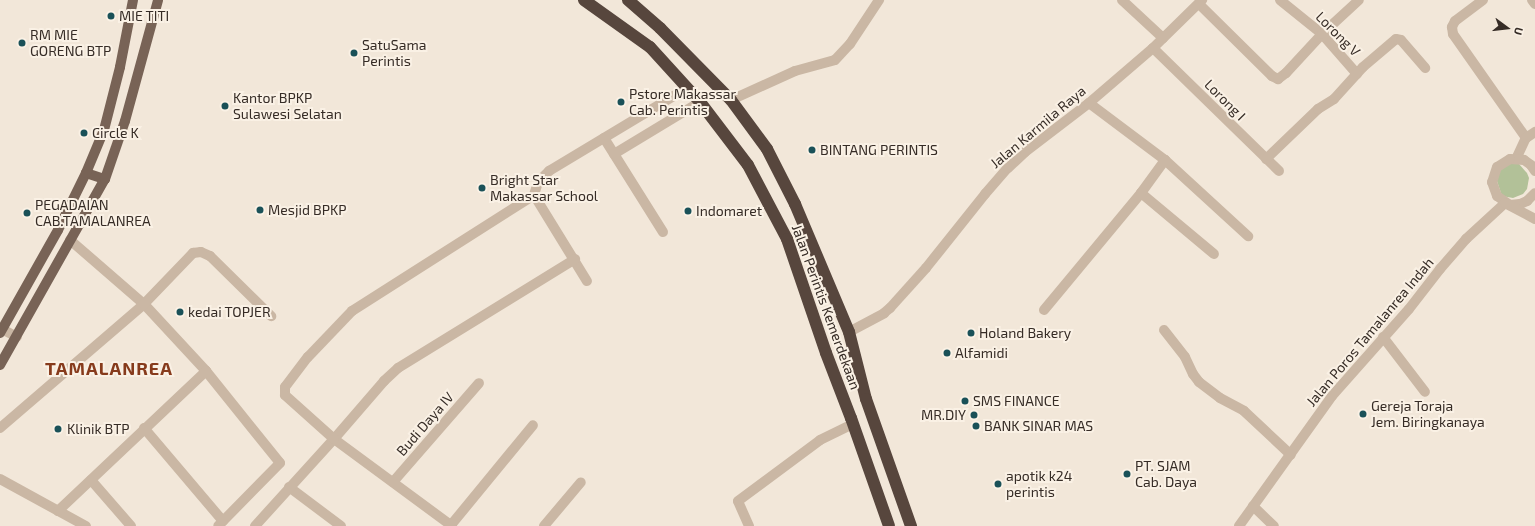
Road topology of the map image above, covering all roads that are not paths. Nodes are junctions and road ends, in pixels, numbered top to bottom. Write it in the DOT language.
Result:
graph roads {
  1 [pos="133,0"];
  2 [pos="158,0"];
  3 [pos="584,0"];
  4 [pos="628,0"];
  5 [pos="879,0"];
  6 [pos="1280,0"];
  7 [pos="1359,0"];
  8 [pos="1483,0"];
  9 [pos="1532,0"];
  10 [pos="1126,1"];
  11 [pos="1201,2"];
  12 [pos="1535,4"];
  13 [pos="1322,34"];
  14 [pos="1163,38"];
  15 [pos="1153,48"];
  16 [pos="1425,68"];
  17 [pos="1357,74"];
  18 [pos="687,88"];
  19 [pos="731,100"];
  20 [pos="700,102"];
  21 [pos="1089,103"];
  22 [pos="1535,132"];
  23 [pos="604,138"];
  24 [pos="1526,138"];
  25 [pos="614,154"];
  26 [pos="1516,158"];
  27 [pos="1266,159"];
  28 [pos="1164,160"];
  29 [pos="1279,171"];
  30 [pos="1535,171"];
  31 [pos="86,173"];
  32 [pos="105,179"];
  33 [pos="1141,193"];
  34 [pos="1535,193"];
  35 [pos="534,195"];
  36 [pos="1505,203"];
  37 [pos="1535,219"];
  38 [pos="663,232"];
  39 [pos="1248,236"];
  40 [pos="70,240"];
  41 [pos="1214,254"];
  42 [pos="575,259"];
  43 [pos="587,281"];
  44 [pos="144,304"];
  45 [pos="1044,310"];
  46 [pos="271,316"];
  47 [pos="1,330"];
  48 [pos="1164,330"];
  49 [pos="849,332"];
  50 [pos="17,337"];
  51 [pos="1383,337"];
  52 [pos="0,365"];
  53 [pos="206,371"];
  54 [pos="478,383"];
  55 [pos="1425,392"];
  56 [pos="853,424"];
  57 [pos="533,426"];
  58 [pos="0,428"];
  59 [pos="144,428"];
  60 [pos="334,439"];
  61 [pos="1291,455"];
  62 [pos="0,479"];
  63 [pos="91,480"];
  64 [pos="393,482"];
  65 [pos="581,482"];
  66 [pos="290,487"];
  67 [pos="1253,506"];
  68 [pos="58,511"];
  69 [pos="220,524"];
  70 [pos="86,526"];
  71 [pos="131,526"];
  72 [pos="255,526"];
  73 [pos="341,526"];
  74 [pos="451,526"];
  75 [pos="544,526"];
  76 [pos="749,526"];
  77 [pos="889,526"];
  78 [pos="911,526"];
  79 [pos="1239,526"];
  80 [pos="1274,526"];
  1 -- 31 [label="main road"];
  2 -- 32 [label="main road"];
  3 -- 18 [label="highway, Jalan Perintis Kemerdekaan"];
  4 -- 19 [label="highway, Jalan Perintis Kemerdekaan"];
  5 -- 19 [label="street"];
  6 -- 13 [label="street, Lorong V"];
  7 -- 13 [label="street"];
  8 -- 24 [label="street"];
  9 -- 12 [label="street"];
  10 -- 14 [label="street"];
  11 -- 13 [label="street"];
  11 -- 14 [label="street, Jalan Karmila Raya"];
  13 -- 17 [label="street, Lorong V"];
  14 -- 15 [label="street, Jalan Karmila Raya"];
  15 -- 21 [label="street, Jalan Karmila Raya"];
  15 -- 27 [label="street, Lorong I"];
  16 -- 17 [label="street"];
  17 -- 27 [label="street"];
  18 -- 20 [label="highway, Jalan Perintis Kemerdekaan"];
  18 -- 23 [label="street"];
  19 -- 49 [label="highway, Jalan Perintis Kemerdekaan"];
  20 -- 25 [label="street"];
  20 -- 56 [label="highway, Jalan Perintis Kemerdekaan"];
  21 -- 28 [label="street"];
  21 -- 49 [label="street, Jalan Karmila Raya"];
  22 -- 24 [label="street"];
  23 -- 25 [label="street"];
  23 -- 35 [label="street"];
  24 -- 26 [label="street"];
  25 -- 38 [label="street"];
  26 -- 30 [label="street"];
  26 -- 36 [label="street"];
  27 -- 29 [label="street, Lorong I"];
  28 -- 33 [label="street"];
  28 -- 39 [label="street"];
  31 -- 32 [label="main road"];
  31 -- 47 [label="main road"];
  32 -- 40 [label="main road"];
  33 -- 41 [label="street"];
  33 -- 45 [label="street"];
  34 -- 36 [label="street"];
  35 -- 42 [label="street"];
  35 -- 60 [label="street"];
  36 -- 37 [label="street"];
  36 -- 51 [label="street, Jalan Poros Tamalanrea Indah"];
  40 -- 44 [label="street"];
  40 -- 50 [label="main road"];
  42 -- 43 [label="street"];
  42 -- 60 [label="street"];
  44 -- 46 [label="street"];
  44 -- 53 [label="street"];
  44 -- 58 [label="street"];
  47 -- 50 [label="street"];
  48 -- 61 [label="street"];
  49 -- 78 [label="highway, Jalan Perintis Kemerdekaan"];
  50 -- 52 [label="main road"];
  51 -- 55 [label="street"];
  51 -- 61 [label="street, Jalan Poros Tamalanrea Indah"];
  53 -- 59 [label="street"];
  53 -- 69 [label="street"];
  54 -- 64 [label="street, Budi Daya IV"];
  56 -- 76 [label="street"];
  56 -- 77 [label="highway, Jalan Perintis Kemerdekaan"];
  57 -- 74 [label="street"];
  59 -- 63 [label="street"];
  59 -- 69 [label="street"];
  60 -- 64 [label="street"];
  60 -- 66 [label="street"];
  61 -- 67 [label="street, Jalan Poros Tamalanrea Indah"];
  62 -- 68 [label="street"];
  63 -- 68 [label="street"];
  63 -- 71 [label="street"];
  64 -- 74 [label="street"];
  65 -- 75 [label="street"];
  66 -- 72 [label="street"];
  66 -- 73 [label="street"];
  67 -- 79 [label="street, Jalan Poros Tamalanrea Indah"];
  67 -- 80 [label="street"];
  68 -- 70 [label="street"];
}
